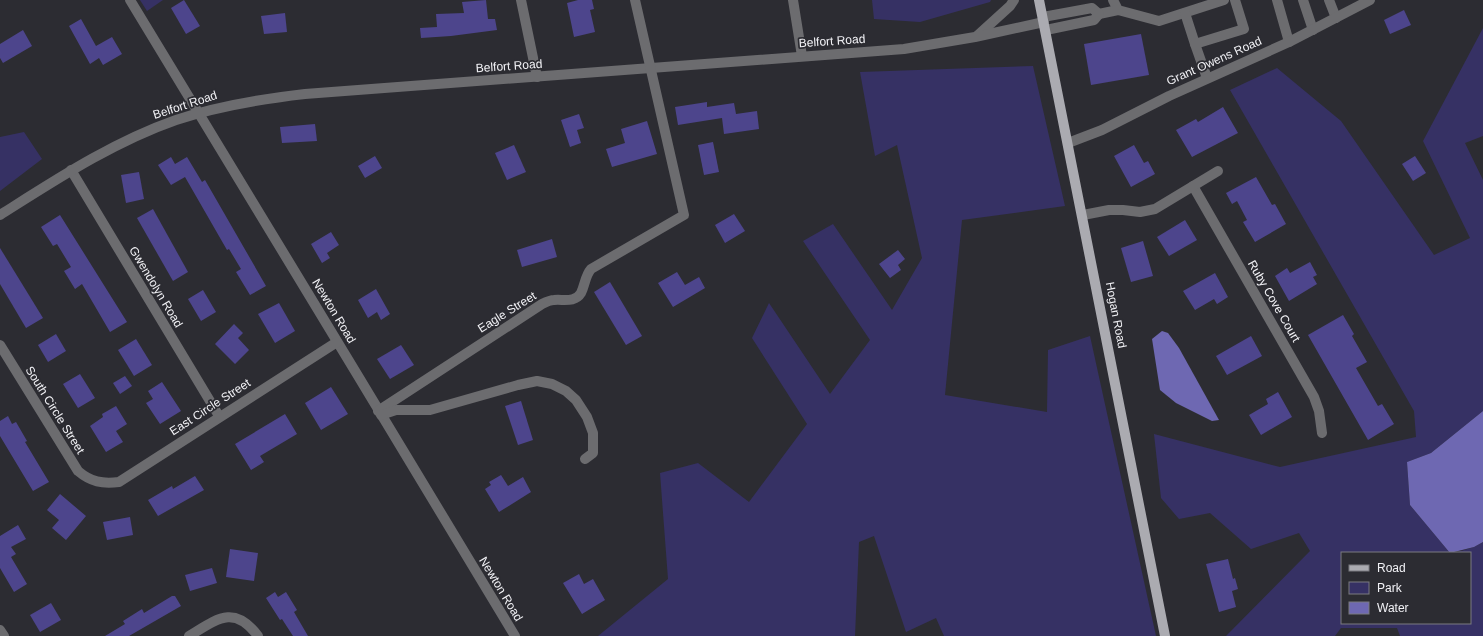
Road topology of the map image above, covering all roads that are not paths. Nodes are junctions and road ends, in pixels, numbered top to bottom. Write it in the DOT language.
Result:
graph roads {
  1 [pos="130,0"];
  2 [pos="521,0"];
  3 [pos="635,0"];
  4 [pos="793,0"];
  5 [pos="1014,0"];
  6 [pos="1039,0"];
  7 [pos="1113,0"];
  8 [pos="1224,0"];
  9 [pos="1235,0"];
  10 [pos="1277,0"];
  11 [pos="1303,0"];
  12 [pos="1329,0"];
  13 [pos="1370,0"];
  14 [pos="1118,10"];
  15 [pos="1185,13"];
  16 [pos="1336,18"];
  17 [pos="1044,23"];
  18 [pos="1313,30"];
  19 [pos="975,37"];
  20 [pos="1289,42"];
  21 [pos="1195,44"];
  22 [pos="802,56"];
  23 [pos="652,68"];
  24 [pos="537,77"];
  25 [pos="1206,78"];
  26 [pos="200,113"];
  27 [pos="1068,143"];
  28 [pos="71,170"];
  29 [pos="1218,171"];
  30 [pos="1193,186"];
  31 [pos="1083,215"];
  32 [pos="0,216"];
  33 [pos="337,342"];
  34 [pos="0,344"];
  35 [pos="380,413"];
  36 [pos="219,416"];
  37 [pos="1322,433"];
  38 [pos="585,459"];
  39 [pos="95,482"];
  40 [pos="0,630"];
  41 [pos="256,633"];
  42 [pos="4,636"];
  43 [pos="190,636"];
  44 [pos="515,636"];
  45 [pos="1165,636"];
  1 -- 26 [label="street, Newton Road"];
  2 -- 24 [label="street"];
  3 -- 23 [label="street"];
  4 -- 22 [label="street"];
  5 -- 19 [label="street"];
  6 -- 17 [label="main road, Hogan Road"];
  7 -- 14 [label="street"];
  8 -- 15 [label="street"];
  9 -- 21 [label="street"];
  10 -- 20 [label="street"];
  11 -- 18 [label="street"];
  12 -- 16 [label="street"];
  13 -- 16 [label="street, Grant Owens Road"];
  14 -- 15 [label="street"];
  14 -- 17 [label="street, Belfort Road"];
  15 -- 21 [label="street"];
  16 -- 18 [label="street, Grant Owens Road"];
  17 -- 19 [label="street, Belfort Road"];
  17 -- 27 [label="main road, Hogan Road"];
  18 -- 20 [label="street, Grant Owens Road"];
  19 -- 22 [label="street, Belfort Road"];
  20 -- 25 [label="street, Grant Owens Road"];
  21 -- 25 [label="street"];
  22 -- 23 [label="street, Belfort Road"];
  23 -- 24 [label="street, Belfort Road"];
  23 -- 35 [label="street, Eagle Street"];
  24 -- 26 [label="street, Belfort Road"];
  25 -- 27 [label="street, Grant Owens Road"];
  26 -- 28 [label="street, Belfort Road"];
  26 -- 33 [label="street, Newton Road"];
  27 -- 31 [label="main road, Hogan Road"];
  28 -- 32 [label="street, Belfort Road"];
  28 -- 36 [label="street, Gwendolyn Road"];
  29 -- 30 [label="street"];
  30 -- 31 [label="street"];
  30 -- 37 [label="street, Ruby Cove Court"];
  31 -- 45 [label="main road, Hogan Road"];
  33 -- 35 [label="street, Newton Road"];
  33 -- 36 [label="street, East Circle Street"];
  34 -- 39 [label="street, South Circle Street"];
  35 -- 38 [label="street"];
  35 -- 44 [label="street, Newton Road"];
  36 -- 39 [label="street, East Circle Street"];
  40 -- 42 [label="street"];
  41 -- 43 [label="street"];
}
